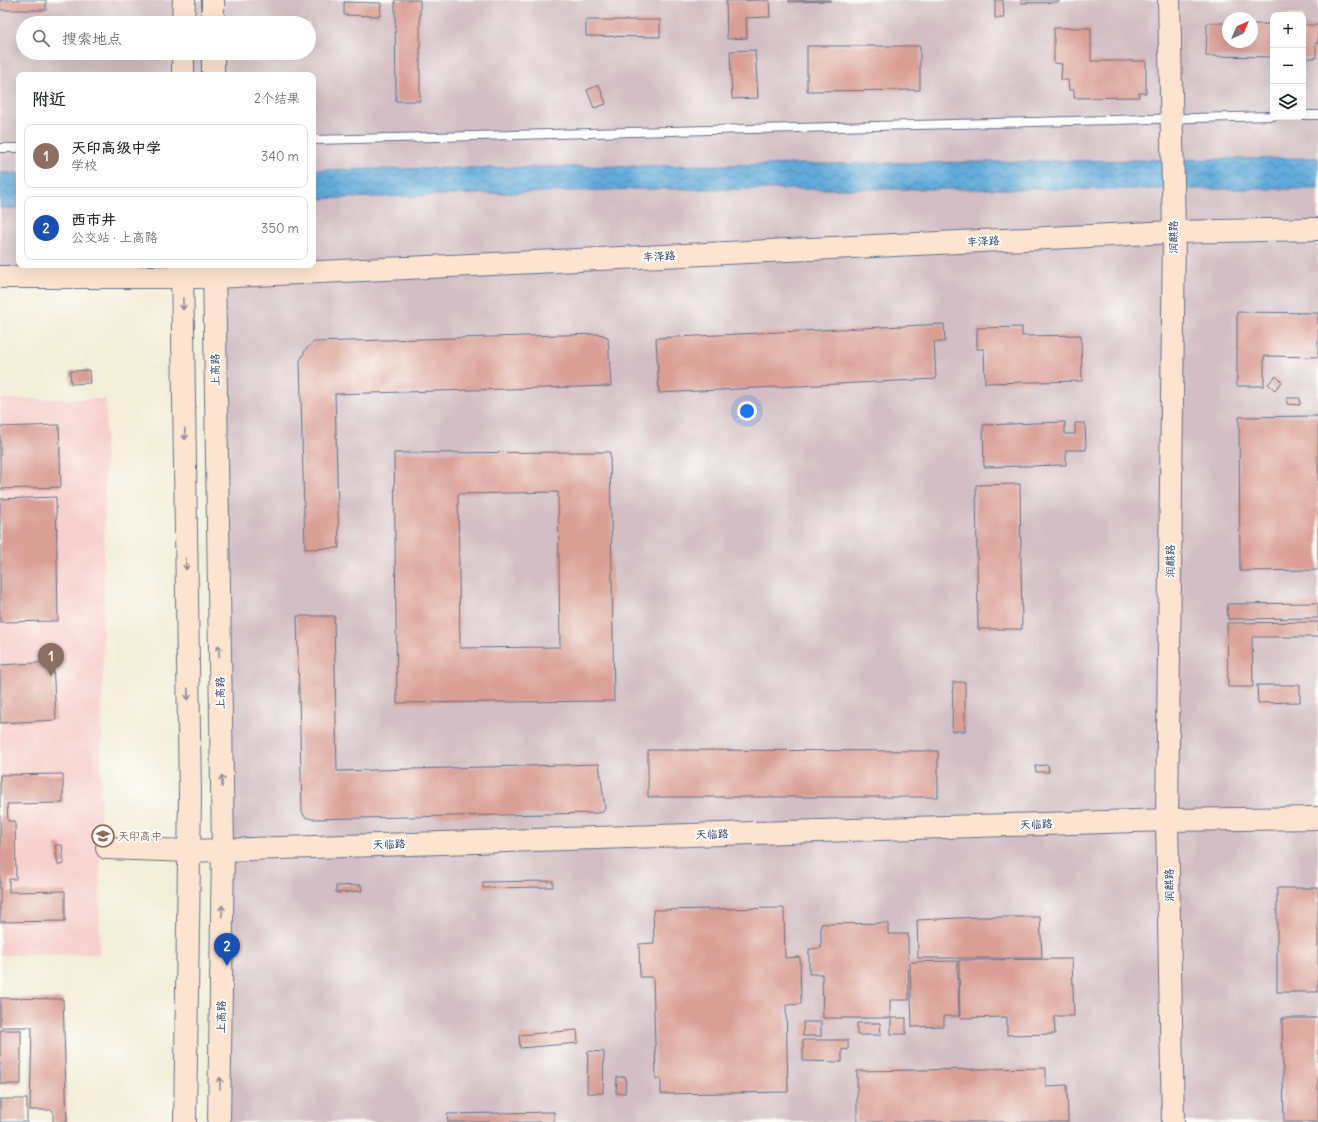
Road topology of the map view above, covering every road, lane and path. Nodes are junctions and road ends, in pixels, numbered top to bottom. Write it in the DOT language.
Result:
graph roads {
  1 [pos="184,0"];
  2 [pos="213,0"];
  3 [pos="1169,0"];
  4 [pos="183,16"];
  5 [pos="213,16"];
  6 [pos="183,60"];
  7 [pos="213,60"];
  8 [pos="183,72"];
  9 [pos="213,72"];
  10 [pos="1318,115"];
  11 [pos="1270,116"];
  12 [pos="1306,116"];
  13 [pos="1171,119"];
  14 [pos="316,140"];
  15 [pos="0,148"];
  16 [pos="16,148"];
  17 [pos="1318,229"];
  18 [pos="1174,232"];
  19 [pos="316,267"];
  20 [pos="288,268"];
  21 [pos="182,271"];
  22 [pos="214,271"];
  23 [pos="0,277"];
  24 [pos="1318,818"];
  25 [pos="1167,820"];
  26 [pos="107,848"];
  27 [pos="223,849"];
  28 [pos="189,851"];
  29 [pos="185,1122"];
  30 [pos="220,1122"];
  31 [pos="1173,1122"];
  1 -- 4 [label="main road"];
  2 -- 5 [label="main road"];
  3 -- 13 [label="main road, 润麒路"];
  6 -- 8 [label="main road"];
  7 -- 9 [label="main road"];
  10 -- 12 [label="lane"];
  11 -- 13 [label="lane"];
  13 -- 14 [label="lane"];
  13 -- 18 [label="main road, 润麒路"];
  15 -- 16 [label="lane"];
  17 -- 18 [label="main road, 丰泽路"];
  18 -- 19 [label="main road, 丰泽路"];
  18 -- 25 [label="main road, 润麒路"];
  20 -- 22 [label="main road, 丰泽路"];
  21 -- 22 [label="main road, 丰泽路"];
  21 -- 23 [label="main road, 丰泽路"];
  21 -- 28 [label="main road, one-way"];
  27 -- 22 [label="main road, 上高路, one-way"];
  24 -- 25 [label="main road, 天临路"];
  25 -- 27 [label="main road, 天临路"];
  25 -- 31 [label="main road, 润麒路"];
  26 -- 28 [label="main road, 天临路"];
  27 -- 28 [label="main road, 天临路"];
  30 -- 27 [label="main road, 上高路, one-way"];
  28 -- 29 [label="main road"];
}
